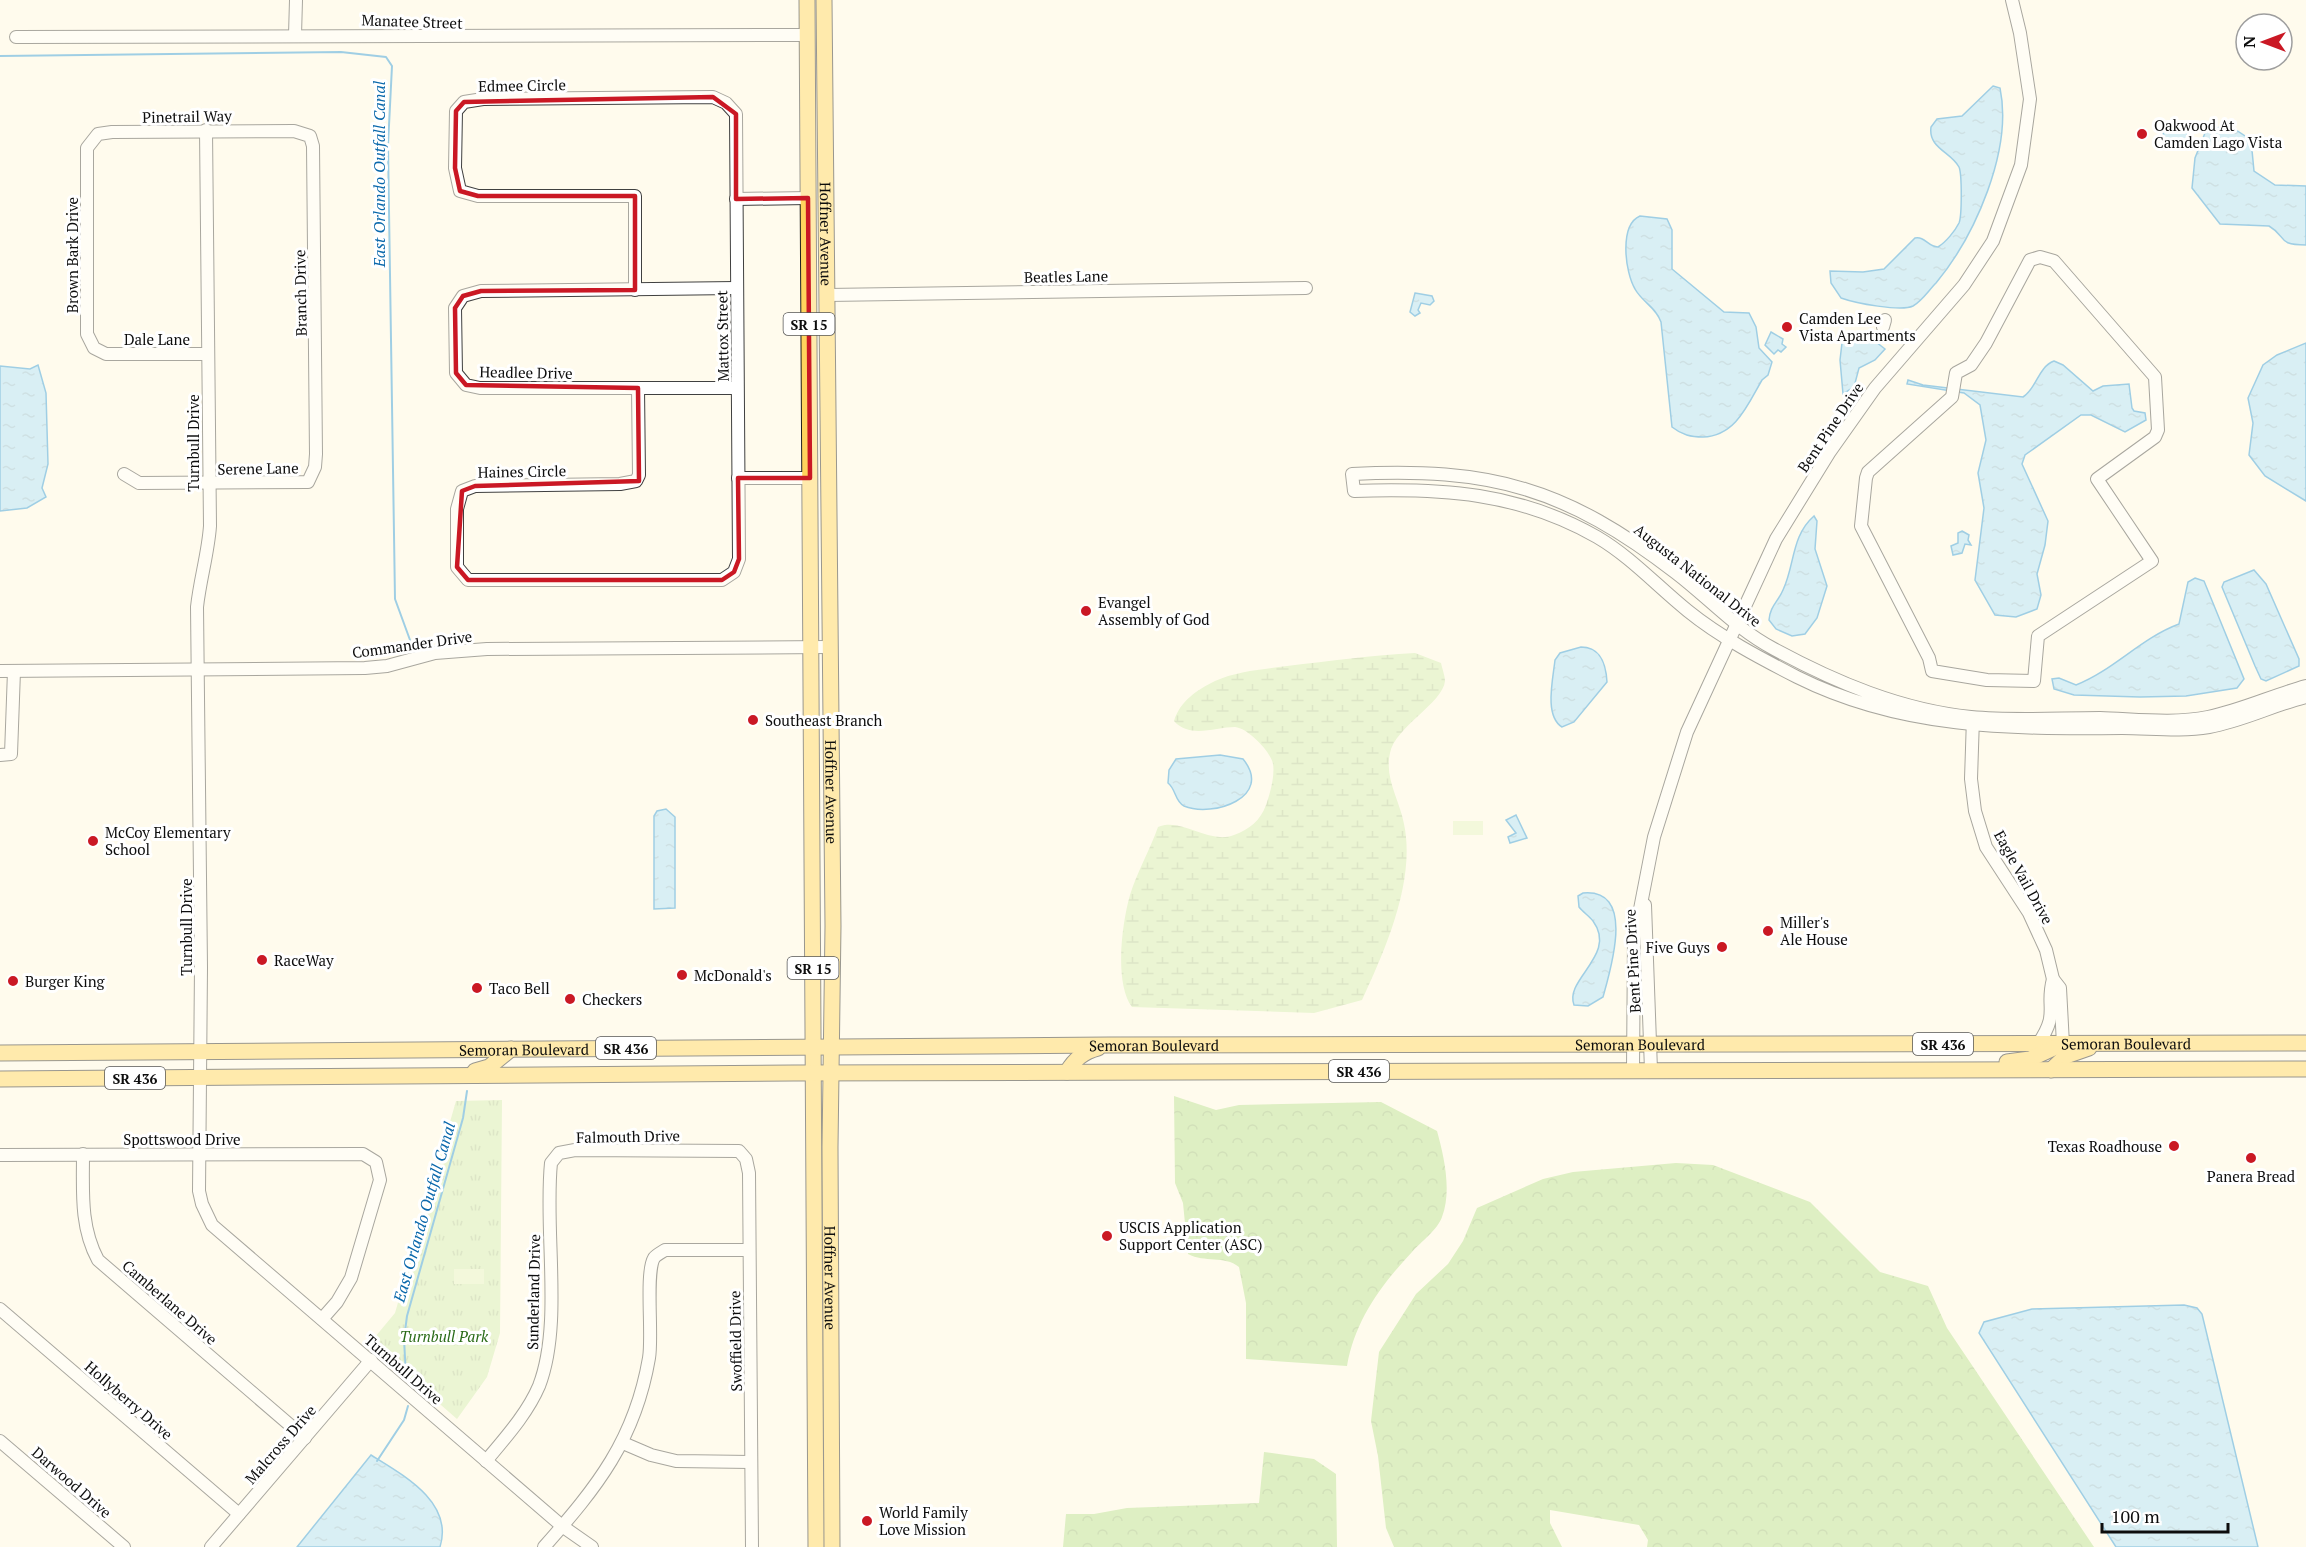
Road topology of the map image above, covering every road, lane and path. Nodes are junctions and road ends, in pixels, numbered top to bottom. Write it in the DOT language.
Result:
graph roads {
  1 [pos="296,0"];
  2 [pos="807,0"];
  3 [pos="824,0"];
  4 [pos="2012,0"];
  5 [pos="295,35"];
  6 [pos="807,35"];
  7 [pos="16,37"];
  8 [pos="807,81"];
  9 [pos="726,103"];
  10 [pos="206,130"];
  11 [pos="294,131"];
  12 [pos="87,148"];
  13 [pos="825,177"];
  14 [pos="808,198"];
  15 [pos="736,199"];
  16 [pos="736,288"];
  17 [pos="1306,288"];
  18 [pos="635,290"];
  19 [pos="827,295"];
  20 [pos="106,354"];
  21 [pos="208,354"];
  22 [pos="1955,381"];
  23 [pos="638,388"];
  24 [pos="737,388"];
  25 [pos="315,467"];
  26 [pos="124,474"];
  27 [pos="738,478"];
  28 [pos="810,478"];
  29 [pos="208,484"];
  30 [pos="1531,490"];
  31 [pos="1524,506"];
  32 [pos="734,572"];
  33 [pos="1736,626"];
  34 [pos="1730,639"];
  35 [pos="811,647"];
  36 [pos="828,647"];
  37 [pos="198,669"];
  38 [pos="0,671"];
  39 [pos="14,671"];
  40 [pos="2306,687"];
  41 [pos="2306,697"];
  42 [pos="1972,722"];
  43 [pos="0,755"];
  44 [pos="1644,886"];
  45 [pos="2053,979"];
  46 [pos="2106,1043"];
  47 [pos="2306,1043"];
  48 [pos="2038,1044"];
  49 [pos="2063,1044"];
  50 [pos="1633,1045"];
  51 [pos="1651,1045"];
  52 [pos="1109,1046"];
  53 [pos="813,1047"];
  54 [pos="832,1047"];
  55 [pos="511,1049"];
  56 [pos="200,1051"];
  57 [pos="0,1053"];
  58 [pos="1966,1069"];
  59 [pos="2306,1069"];
  60 [pos="2051,1070"];
  61 [pos="1634,1071"];
  62 [pos="1651,1071"];
  63 [pos="1067,1072"];
  64 [pos="813,1073"];
  65 [pos="831,1073"];
  66 [pos="463,1075"];
  67 [pos="201,1077"];
  68 [pos="0,1079"];
  69 [pos="725,1150"];
  70 [pos="83,1154"];
  71 [pos="199,1154"];
  72 [pos="0,1155"];
  73 [pos="549,1178"];
  74 [pos="749,1250"];
  75 [pos="0,1309"];
  76 [pos="322,1319"];
  77 [pos="370,1360"];
  78 [pos="305,1438"];
  79 [pos="0,1441"];
  80 [pos="623,1443"];
  81 [pos="486,1461"];
  82 [pos="751,1462"];
  83 [pos="815,1468"];
  84 [pos="239,1514"];
  85 [pos="562,1526"];
  86 [pos="124,1547"];
  87 [pos="211,1547"];
  88 [pos="544,1547"];
  89 [pos="592,1547"];
  90 [pos="752,1547"];
  91 [pos="816,1547"];
  92 [pos="821,1547"];
  93 [pos="832,1547"];
  1 -- 5 [label="street"];
  2 -- 6 [label="main road, Hoffner Avenue / SR 15"];
  3 -- 13 [label="main road, Hoffner Avenue / SR 15"];
  4 -- 33 [label="street, Bent Pine Drive"];
  5 -- 6 [label="street, Manatee Street"];
  5 -- 7 [label="street, Manatee Street"];
  6 -- 8 [label="main road, Hoffner Avenue / SR 15"];
  8 -- 13 [label="main road"];
  8 -- 14 [label="main road, Hoffner Avenue / SR 15"];
  9 -- 15 [label="street, Mattox Street"];
  9 -- 18 [label="street, Edmee Circle"];
  10 -- 11 [label="street, Pinetrail Way"];
  10 -- 12 [label="street, Pinetrail Way"];
  10 -- 21 [label="street, Turnbull Drive"];
  11 -- 25 [label="street, Branch Drive"];
  12 -- 20 [label="street, Brown Bark Drive"];
  13 -- 19 [label="main road, Hoffner Avenue / SR 15"];
  14 -- 15 [label="street"];
  14 -- 19 [label="main road"];
  14 -- 28 [label="main road, Hoffner Avenue / SR 15"];
  15 -- 16 [label="street, Mattox Street"];
  16 -- 18 [label="street, Headlee Drive"];
  16 -- 24 [label="street, Mattox Street"];
  17 -- 19 [label="street, Beatles Lane"];
  18 -- 23 [label="street, Headlee Drive"];
  19 -- 36 [label="main road, Hoffner Avenue / SR 15"];
  20 -- 21 [label="street, Dale Lane"];
  21 -- 29 [label="street, Turnbull Drive"];
  22 -- 22 [label="street"];
  23 -- 24 [label="street, Headlee Drive"];
  23 -- 32 [label="street, Haines Circle"];
  24 -- 27 [label="street, Mattox Street"];
  25 -- 29 [label="street, Serene Lane"];
  26 -- 29 [label="street, Serene Lane"];
  27 -- 28 [label="street"];
  27 -- 32 [label="street, Mattox Street"];
  28 -- 35 [label="main road, Hoffner Avenue / SR 15"];
  29 -- 37 [label="street, Turnbull Drive"];
  30 -- 31 [label="street"];
  30 -- 31 [label="street, Augusta National Drive"];
  30 -- 33 [label="street, Augusta National Drive"];
  31 -- 34 [label="street, Augusta National Drive"];
  33 -- 34 [label="street, Bent Pine Drive"];
  33 -- 42 [label="street, Augusta National Drive"];
  34 -- 42 [label="street, Augusta National Drive"];
  34 -- 44 [label="street, Bent Pine Drive"];
  35 -- 36 [label="street, Commander Drive"];
  35 -- 37 [label="street, Commander Drive"];
  35 -- 53 [label="main road, Hoffner Avenue / SR 15"];
  36 -- 54 [label="main road, Hoffner Avenue / SR 15"];
  37 -- 39 [label="street, Commander Drive"];
  37 -- 56 [label="street, Turnbull Drive"];
  38 -- 39 [label="street, Commander Drive"];
  39 -- 43 [label="street"];
  40 -- 42 [label="street, Augusta National Drive"];
  41 -- 42 [label="street, Augusta National Drive"];
  42 -- 45 [label="street, Eagle Vail Drive"];
  44 -- 50 [label="street, Bent Pine Drive"];
  44 -- 51 [label="street, Bent Pine Drive"];
  45 -- 48 [label="street, Eagle Vail Drive"];
  45 -- 49 [label="street, Eagle Vail Drive"];
  46 -- 47 [label="main road, Semoran Boulevard / SR 436"];
  46 -- 49 [label="main road, Semoran Boulevard / SR 436"];
  46 -- 60 [label="main road"];
  48 -- 49 [label="main road, Semoran Boulevard / SR 436"];
  48 -- 51 [label="main road, Semoran Boulevard / SR 436"];
  49 -- 58 [label="main road"];
  50 -- 51 [label="main road, Semoran Boulevard / SR 436"];
  50 -- 52 [label="main road, Semoran Boulevard / SR 436"];
  50 -- 61 [label="street, Bent Pine Drive"];
  51 -- 62 [label="street, Bent Pine Drive"];
  52 -- 54 [label="main road, Semoran Boulevard / SR 436"];
  52 -- 63 [label="main road"];
  53 -- 54 [label="main road, Semoran Boulevard / SR 436"];
  53 -- 55 [label="main road, Semoran Boulevard / SR 436"];
  53 -- 64 [label="main road, Hoffner Avenue / SR 15"];
  54 -- 65 [label="main road, Hoffner Avenue / SR 15"];
  55 -- 56 [label="main road, Semoran Boulevard / SR 436"];
  55 -- 66 [label="main road"];
  56 -- 57 [label="main road, Semoran Boulevard / SR 436"];
  56 -- 67 [label="street, Turnbull Drive"];
  58 -- 60 [label="main road, Semoran Boulevard / SR 436"];
  58 -- 62 [label="main road, Semoran Boulevard / SR 436"];
  59 -- 60 [label="main road, Semoran Boulevard / SR 436"];
  61 -- 62 [label="main road, Semoran Boulevard / SR 436"];
  61 -- 63 [label="main road, Semoran Boulevard / SR 436"];
  63 -- 65 [label="main road, Semoran Boulevard / SR 436"];
  64 -- 65 [label="main road, Semoran Boulevard / SR 436"];
  64 -- 66 [label="main road, Semoran Boulevard / SR 436"];
  64 -- 83 [label="main road, Hoffner Avenue / SR 15"];
  65 -- 93 [label="main road, Hoffner Avenue / SR 15"];
  66 -- 67 [label="main road, Semoran Boulevard / SR 436"];
  67 -- 68 [label="main road, Semoran Boulevard / SR 436"];
  67 -- 71 [label="street, Turnbull Drive"];
  69 -- 73 [label="street, Falmouth Drive"];
  69 -- 74 [label="street, Swoffield Drive"];
  70 -- 71 [label="street, Spottswood Drive"];
  70 -- 72 [label="street, Spottswood Drive"];
  70 -- 78 [label="street, Camberlane Drive"];
  71 -- 76 [label="street, Turnbull Drive"];
  71 -- 76 [label="street, Spottswood Drive"];
  73 -- 81 [label="street, Sunderland Drive"];
  74 -- 80 [label="street"];
  74 -- 82 [label="street, Swoffield Drive"];
  75 -- 84 [label="street, Hollyberry Drive"];
  76 -- 77 [label="street, Turnbull Drive"];
  77 -- 78 [label="street, Malcross Drive"];
  77 -- 81 [label="street, Turnbull Drive"];
  78 -- 84 [label="street, Malcross Drive"];
  79 -- 86 [label="street, Darwood Drive"];
  80 -- 82 [label="street"];
  80 -- 85 [label="street"];
  81 -- 85 [label="street, Turnbull Drive"];
  82 -- 90 [label="street, Swoffield Drive"];
  83 -- 91 [label="main road, Hoffner Avenue / SR 15"];
  83 -- 92 [label="main road"];
  84 -- 87 [label="street, Malcross Drive"];
  85 -- 88 [label="street"];
  85 -- 89 [label="street, Turnbull Drive"];
}
